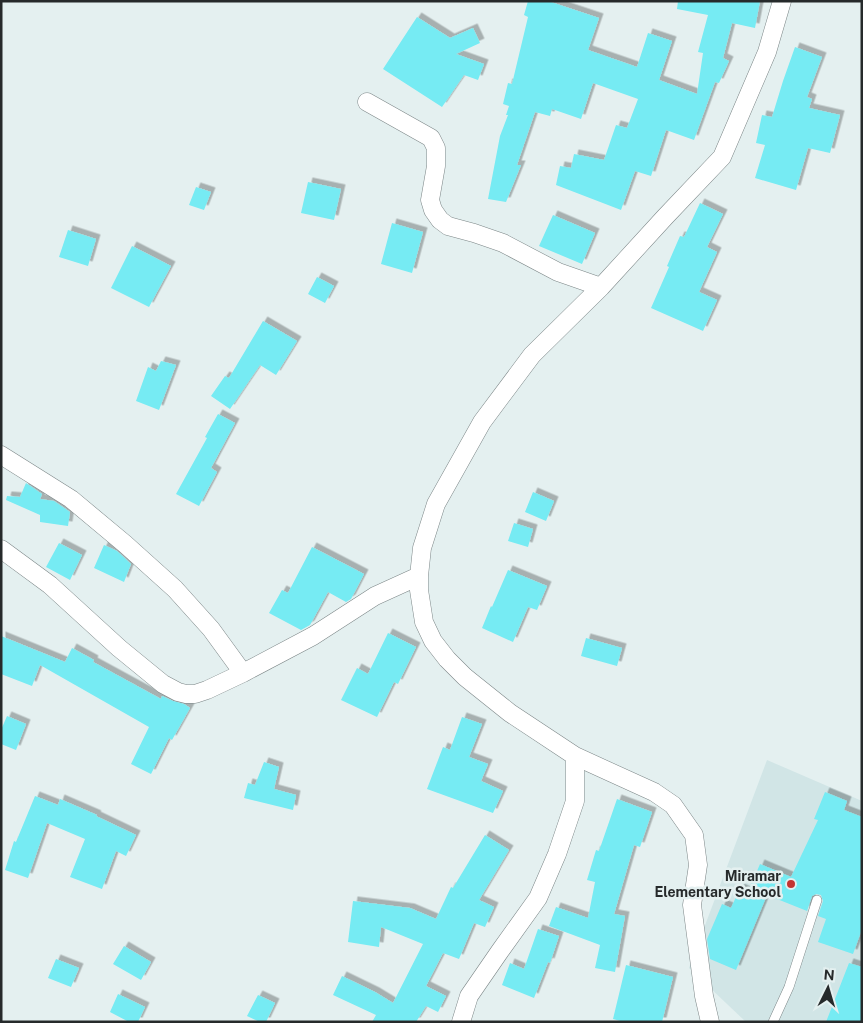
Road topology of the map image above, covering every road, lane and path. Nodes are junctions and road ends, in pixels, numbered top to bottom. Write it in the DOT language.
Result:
graph roads {
  1 [pos="782,1"];
  2 [pos="366,102"];
  3 [pos="602,287"];
  4 [pos="1,455"];
  5 [pos="1,549"];
  6 [pos="420,576"];
  7 [pos="242,673"];
  8 [pos="575,756"];
  9 [pos="818,900"];
  10 [pos="461,1022"];
  11 [pos="710,1022"];
  12 [pos="773,1022"];
  1 -- 3 [label="street"];
  2 -- 3 [label="street"];
  3 -- 6 [label="street"];
  4 -- 7 [label="street"];
  5 -- 7 [label="street"];
  6 -- 7 [label="street"];
  6 -- 8 [label="street"];
  8 -- 10 [label="street"];
  8 -- 11 [label="street"];
  9 -- 12 [label="lane"];
}
